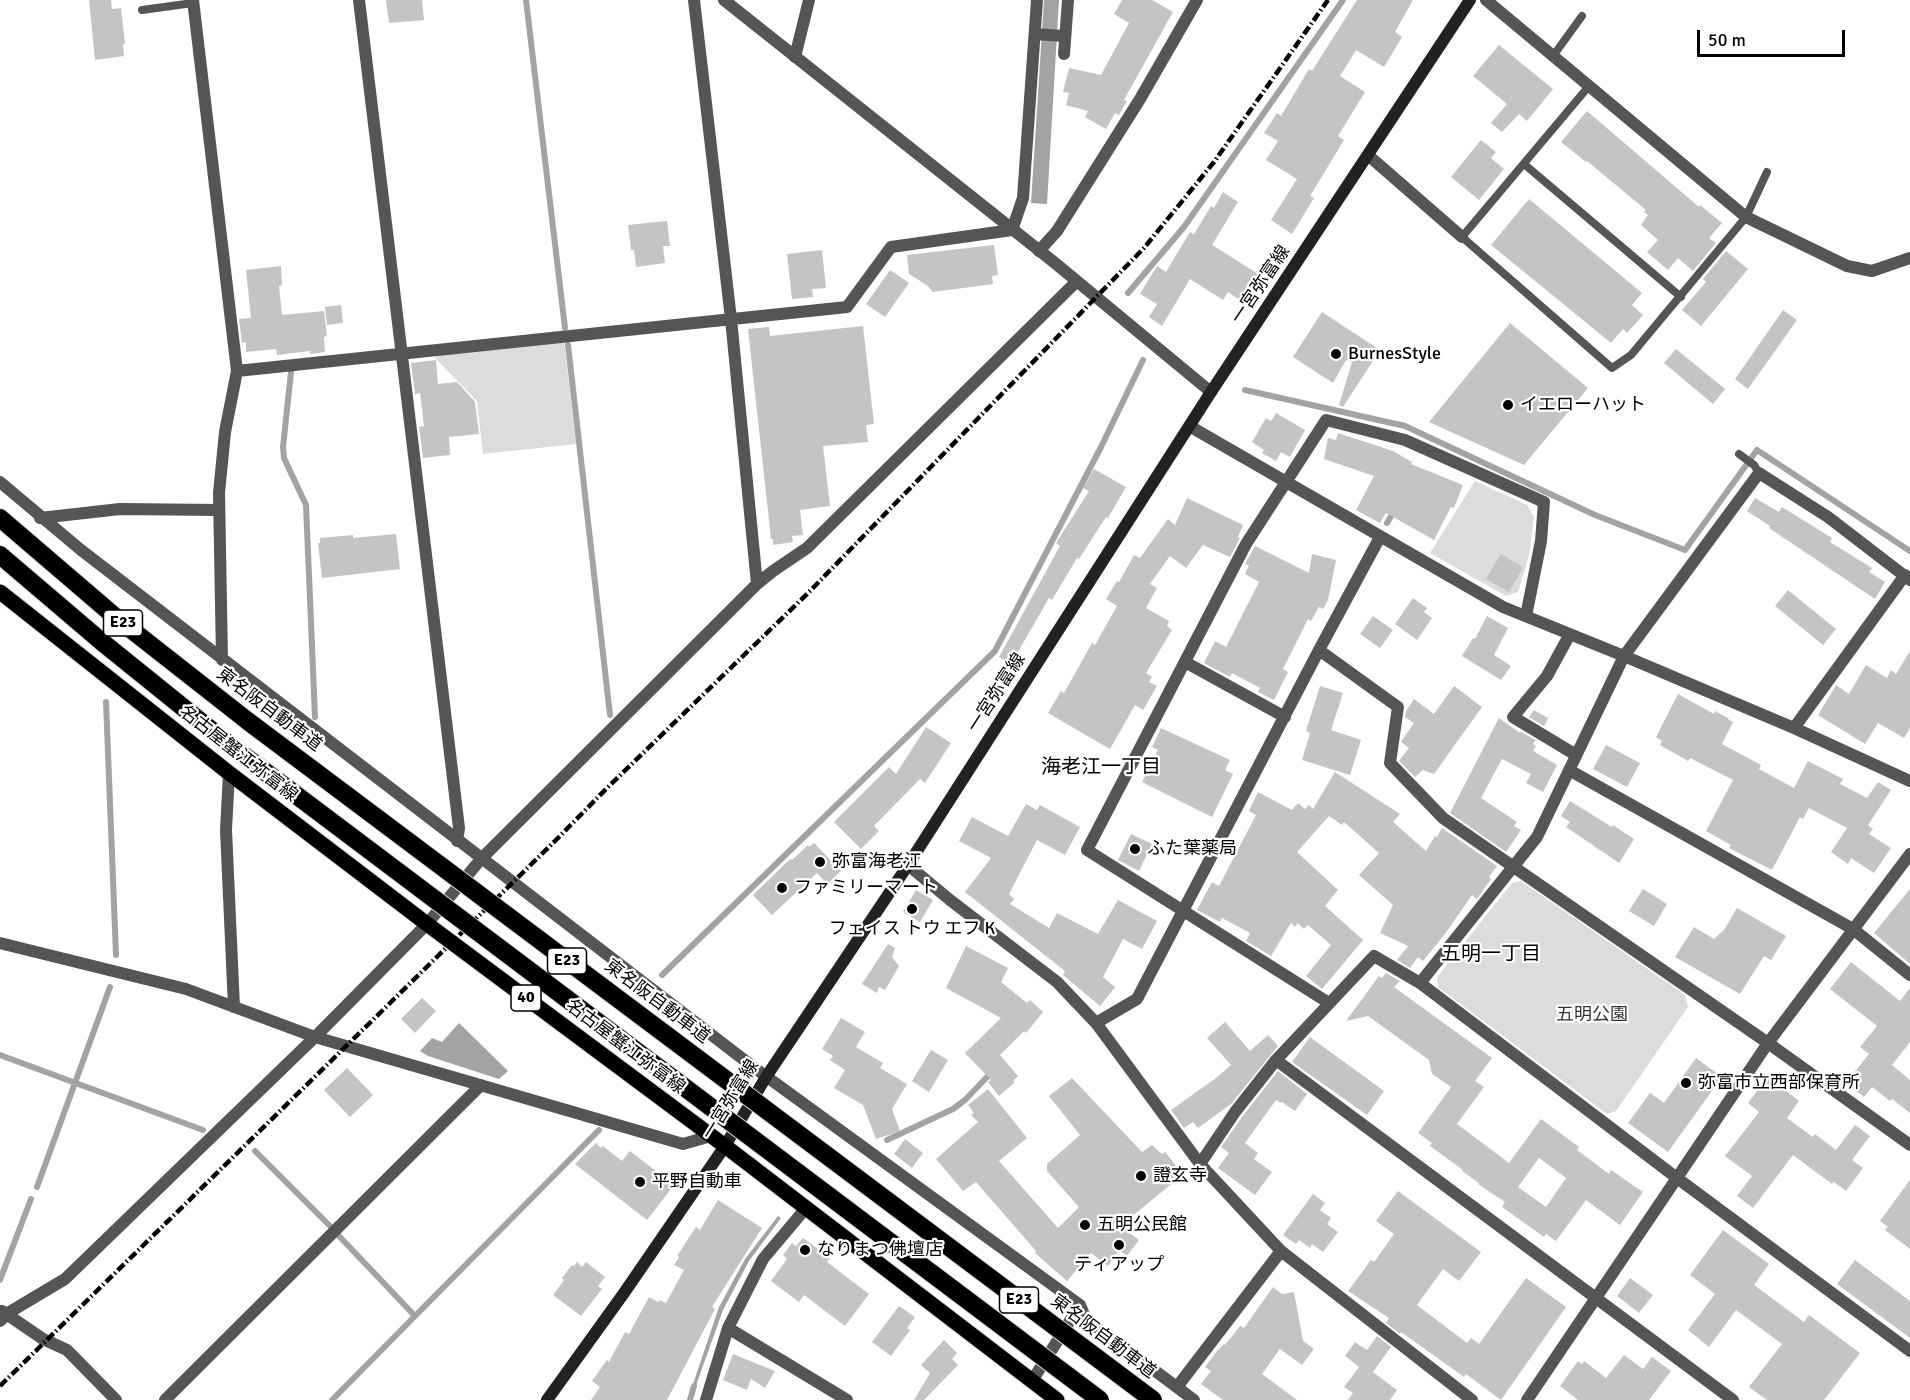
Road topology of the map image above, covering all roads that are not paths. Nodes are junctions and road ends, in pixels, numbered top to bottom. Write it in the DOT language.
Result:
graph roads {
  1 [pos="359,0"];
  2 [pos="694,0"];
  3 [pos="724,0"];
  4 [pos="810,0"];
  5 [pos="1037,0"];
  6 [pos="1068,0"];
  7 [pos="1197,0"];
  8 [pos="1470,0"];
  9 [pos="1486,0"];
  10 [pos="193,2"];
  11 [pos="142,10"];
  12 [pos="1582,16"];
  13 [pos="1037,34"];
  14 [pos="1062,36"];
  15 [pos="1064,54"];
  16 [pos="1553,56"];
  17 [pos="795,57"];
  18 [pos="1589,86"];
  19 [pos="1368,156"];
  20 [pos="1524,164"];
  21 [pos="1767,172"];
  22 [pos="1746,218"];
  23 [pos="1012,230"];
  24 [pos="1462,237"];
  25 [pos="1039,251"];
  26 [pos="1910,258"];
  27 [pos="1076,282"];
  28 [pos="1681,297"];
  29 [pos="731,319"];
  30 [pos="401,354"];
  31 [pos="237,371"];
  32 [pos="1211,392"];
  33 [pos="1191,426"];
  34 [pos="1739,454"];
  35 [pos="1756,469"];
  36 [pos="1286,481"];
  37 [pos="0,482"];
  38 [pos="219,510"];
  39 [pos="0,518"];
  40 [pos="40,518"];
  41 [pos="1380,537"];
  42 [pos="0,555"];
  43 [pos="1907,577"];
  44 [pos="758,584"];
  45 [pos="0,592"];
  46 [pos="1526,616"];
  47 [pos="1570,634"];
  48 [pos="1319,650"];
  49 [pos="1624,656"];
  50 [pos="222,660"];
  51 [pos="1185,662"];
  52 [pos="1285,717"];
  53 [pos="1794,728"];
  54 [pos="1576,756"];
  55 [pos="1569,770"];
  56 [pos="229,772"];
  57 [pos="1910,781"];
  58 [pos="457,841"];
  59 [pos="1910,854"];
  60 [pos="481,859"];
  61 [pos="908,865"];
  62 [pos="1514,866"];
  63 [pos="1182,910"];
  64 [pos="427,924"];
  65 [pos="1853,929"];
  66 [pos="0,943"];
  67 [pos="1910,975"];
  68 [pos="1420,983"];
  69 [pos="1329,1003"];
  70 [pos="234,1007"];
  71 [pos="1096,1023"];
  72 [pos="315,1037"];
  73 [pos="1768,1043"];
  74 [pos="1276,1060"];
  75 [pos="766,1077"];
  76 [pos="481,1085"];
  77 [pos="711,1136"];
  78 [pos="1910,1145"];
  79 [pos="725,1146"];
  80 [pos="1200,1164"];
  81 [pos="1677,1178"];
  82 [pos="806,1208"];
  83 [pos="1281,1251"];
  84 [pos="1596,1298"];
  85 [pos="1080,1305"];
  86 [pos="3,1315"];
  87 [pos="728,1328"];
  88 [pos="1910,1351"];
  89 [pos="1032,1381"];
  90 [pos="1177,1387"];
  91 [pos="845,1399"];
  92 [pos="116,1400"];
  93 [pos="165,1400"];
  94 [pos="547,1400"];
  95 [pos="706,1400"];
  96 [pos="1057,1400"];
  97 [pos="1100,1400"];
  98 [pos="1153,1400"];
  99 [pos="1194,1400"];
  100 [pos="1472,1400"];
  101 [pos="1527,1400"];
  102 [pos="1733,1400"];
  1 -- 30 [label="street"];
  2 -- 29 [label="street"];
  3 -- 17 [label="street"];
  4 -- 17 [label="street"];
  5 -- 13 [label="street"];
  6 -- 14 [label="street"];
  7 -- 25 [label="street"];
  8 -- 19 [label="main road, 一宮弥富線"];
  9 -- 16 [label="street"];
  10 -- 11 [label="lane"];
  10 -- 31 [label="street"];
  12 -- 16 [label="lane"];
  13 -- 14 [label="street"];
  13 -- 23 [label="street"];
  14 -- 15 [label="street"];
  16 -- 18 [label="street"];
  17 -- 23 [label="street"];
  18 -- 20 [label="lane"];
  18 -- 22 [label="street"];
  19 -- 24 [label="street"];
  19 -- 32 [label="main road, 一宮弥富線"];
  20 -- 24 [label="lane"];
  20 -- 28 [label="lane"];
  21 -- 22 [label="lane"];
  22 -- 26 [label="street"];
  22 -- 28 [label="lane"];
  23 -- 25 [label="street"];
  23 -- 29 [label="street"];
  24 -- 28 [label="lane"];
  25 -- 27 [label="street"];
  27 -- 32 [label="street"];
  27 -- 44 [label="street"];
  29 -- 30 [label="street"];
  29 -- 44 [label="street"];
  30 -- 31 [label="street"];
  30 -- 58 [label="street"];
  31 -- 38 [label="street"];
  32 -- 33 [label="main road, 一宮弥富線"];
  33 -- 36 [label="street"];
  33 -- 61 [label="main road, 一宮弥富線"];
  34 -- 35 [label="lane"];
  35 -- 43 [label="street"];
  35 -- 49 [label="street"];
  36 -- 41 [label="street"];
  36 -- 46 [label="street"];
  36 -- 51 [label="street"];
  37 -- 40 [label="street"];
  38 -- 40 [label="street"];
  38 -- 50 [label="street"];
  39 -- 98 [label="highway, 東名阪自動車道 / E23, bridge"];
  40 -- 50 [label="street"];
  41 -- 46 [label="street"];
  41 -- 48 [label="street"];
  42 -- 97 [label="highway, E23, bridge"];
  43 -- 53 [label="street"];
  44 -- 60 [label="street"];
  45 -- 56 [label="main road, 名古屋蟹江弥富線 / 40"];
  46 -- 47 [label="street"];
  47 -- 49 [label="street"];
  47 -- 54 [label="street"];
  48 -- 52 [label="street"];
  48 -- 62 [label="street"];
  49 -- 53 [label="street"];
  49 -- 54 [label="street"];
  50 -- 58 [label="street"];
  51 -- 52 [label="street"];
  51 -- 63 [label="street"];
  52 -- 63 [label="street"];
  53 -- 57 [label="street"];
  54 -- 55 [label="street"];
  55 -- 62 [label="street"];
  55 -- 65 [label="street"];
  56 -- 64 [label="main road, 名古屋蟹江弥富線 / 40"];
  56 -- 70 [label="street"];
  58 -- 60 [label="street"];
  59 -- 65 [label="street"];
  60 -- 64 [label="street"];
  60 -- 75 [label="street"];
  61 -- 71 [label="street"];
  61 -- 75 [label="main road, 一宮弥富線"];
  62 -- 68 [label="street"];
  62 -- 73 [label="street"];
  63 -- 69 [label="street"];
  63 -- 71 [label="street"];
  64 -- 72 [label="street"];
  64 -- 77 [label="main road, 名古屋蟹江弥富線 / 40"];
  65 -- 67 [label="street"];
  65 -- 73 [label="street"];
  66 -- 70 [label="street"];
  68 -- 69 [label="street"];
  68 -- 81 [label="street"];
  69 -- 74 [label="street"];
  70 -- 72 [label="street"];
  71 -- 80 [label="street"];
  72 -- 76 [label="street"];
  72 -- 86 [label="street"];
  73 -- 78 [label="street"];
  73 -- 81 [label="street"];
  74 -- 80 [label="street"];
  74 -- 84 [label="street"];
  75 -- 79 [label="main road, 一宮弥富線"];
  75 -- 85 [label="street"];
  76 -- 77 [label="street"];
  76 -- 93 [label="street"];
  77 -- 79 [label="main road, 名古屋蟹江弥富線 / 40"];
  79 -- 82 [label="main road, 名古屋蟹江弥富線 / 40"];
  79 -- 94 [label="main road, 一宮弥富線"];
  80 -- 83 [label="street"];
  81 -- 84 [label="street"];
  81 -- 88 [label="street"];
  82 -- 87 [label="street"];
  82 -- 89 [label="main road, 名古屋蟹江弥富線 / 40"];
  83 -- 90 [label="street"];
  83 -- 100 [label="street"];
  84 -- 101 [label="street"];
  84 -- 102 [label="street"];
  85 -- 89 [label="street"];
  85 -- 90 [label="street"];
  86 -- 92 [label="street"];
  87 -- 91 [label="street"];
  87 -- 95 [label="street"];
  89 -- 96 [label="main road, 名古屋蟹江弥富線 / 40"];
  90 -- 99 [label="street"];
}
